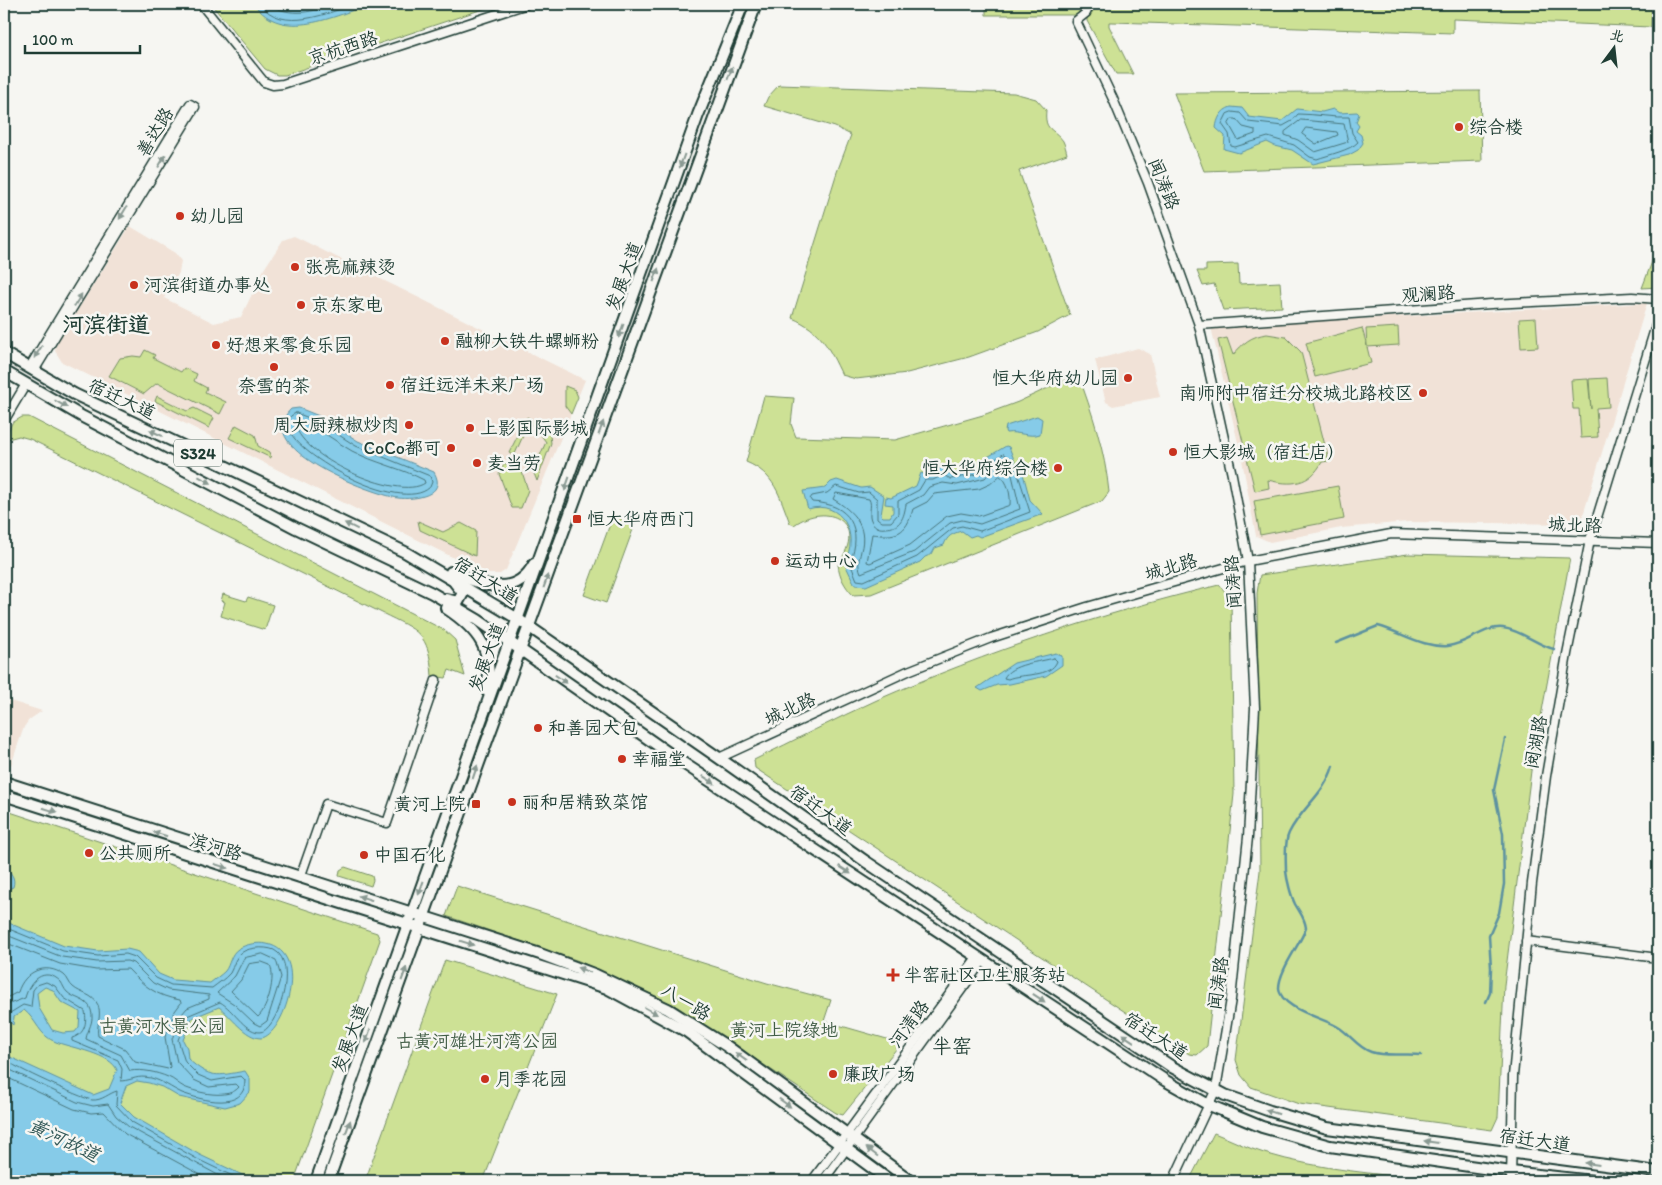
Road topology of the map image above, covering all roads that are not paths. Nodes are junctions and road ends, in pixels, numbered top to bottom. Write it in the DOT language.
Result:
graph roads {
  1 [pos="200,4"];
  2 [pos="527,4"];
  3 [pos="743,4"];
  4 [pos="756,4"];
  5 [pos="1090,4"];
  6 [pos="1658,299"];
  7 [pos="1658,319"];
  8 [pos="1199,324"];
  9 [pos="4,353"];
  10 [pos="32,370"];
  11 [pos="4,371"];
  12 [pos="26,384"];
  13 [pos="4,421"];
  14 [pos="557,513"];
  15 [pos="1590,540"];
  16 [pos="1658,543"];
  17 [pos="394,547"];
  18 [pos="1248,561"];
  19 [pos="377,566"];
  20 [pos="446,575"];
  21 [pos="432,593"];
  22 [pos="518,619"];
  23 [pos="529,627"];
  24 [pos="509,643"];
  25 [pos="520,651"];
  26 [pos="436,680"];
  27 [pos="473,743"];
  28 [pos="719,758"];
  29 [pos="4,782"];
  30 [pos="4,795"];
  31 [pos="300,878"];
  32 [pos="412,913"];
  33 [pos="424,917"];
  34 [pos="408,924"];
  35 [pos="420,929"];
  36 [pos="1526,941"];
  37 [pos="980,958"];
  38 [pos="1658,958"];
  39 [pos="1216,1089"];
  40 [pos="1209,1105"];
  41 [pos="851,1136"];
  42 [pos="843,1146"];
  43 [pos="1511,1154"];
  44 [pos="1658,1172"];
  45 [pos="330,1177"];
  46 [pos="1511,1177"];
  47 [pos="316,1181"];
  48 [pos="812,1181"];
  49 [pos="824,1181"];
  50 [pos="890,1181"];
  51 [pos="911,1181"];
  52 [pos="1173,1181"];
  53 [pos="1593,1181"];
  1 -- 2 [label="street, 京杭西路"];
  3 -- 14 [label="main road, 发展大道, one-way"];
  23 -- 4 [label="main road, 发展大道, one-way"];
  5 -- 8 [label="street, 闻涛路"];
  6 -- 8 [label="street, 观澜路"];
  7 -- 15 [label="street, 阅湖路"];
  8 -- 18 [label="street, 闻涛路"];
  9 -- 10 [label="main road, 宿迁大道 / S324"];
  10 -- 10 [label="street, 善达路, one-way"];
  17 -- 10 [label="main road, 宿迁大道 / S324, one-way"];
  11 -- 12 [label="main road, 宿迁大道 / S324"];
  12 -- 13 [label="street"];
  12 -- 19 [label="main road, 宿迁大道 / S324, one-way"];
  14 -- 17 [label="main road"];
  14 -- 22 [label="main road, 发展大道"];
  15 -- 16 [label="street, 城北路"];
  15 -- 18 [label="street, 城北路"];
  15 -- 36 [label="street, 阅湖路"];
  17 -- 20 [label="main road, 宿迁大道 / S324"];
  18 -- 28 [label="street, 城北路"];
  18 -- 39 [label="street, 闻涛路"];
  19 -- 21 [label="main road, 宿迁大道 / S324"];
  19 -- 27 [label="main road"];
  20 -- 21 [label="main road"];
  20 -- 22 [label="main road, 宿迁大道 / S324"];
  21 -- 24 [label="main road, 宿迁大道 / S324"];
  22 -- 23 [label="main road, 宿迁大道 / S324"];
  22 -- 24 [label="main road, 发展大道"];
  23 -- 25 [label="main road, 发展大道"];
  23 -- 28 [label="main road, 宿迁大道 / S324"];
  24 -- 25 [label="main road, 宿迁大道 / S324"];
  24 -- 27 [label="main road, 发展大道"];
  33 -- 25 [label="main road, 发展大道, one-way"];
  25 -- 37 [label="main road, 宿迁大道 / S324, one-way"];
  26 -- 31 [label="street"];
  27 -- 32 [label="main road, 发展大道, one-way"];
  39 -- 28 [label="main road, 宿迁大道 / S324, one-way"];
  31 -- 29 [label="main road, 滨河路, one-way"];
  30 -- 34 [label="main road, 滨河路, one-way"];
  32 -- 31 [label="main road, 滨河路, one-way"];
  32 -- 33 [label="main road, 八一路"];
  32 -- 34 [label="main road, 发展大道"];
  33 -- 35 [label="main road, 发展大道"];
  41 -- 33 [label="main road, 八一路, one-way"];
  34 -- 35 [label="main road, 滨河路"];
  34 -- 47 [label="main road, 发展大道, one-way"];
  35 -- 42 [label="main road, 八一路, one-way"];
  45 -- 35 [label="main road, 发展大道, one-way"];
  36 -- 38 [label="street"];
  36 -- 43 [label="street, 阅湖路"];
  37 -- 40 [label="main road, 宿迁大道 / S324, one-way"];
  37 -- 41 [label="street, 河清路"];
  39 -- 40 [label="street, 闻涛路"];
  43 -- 39 [label="main road, 宿迁大道 / S324, one-way"];
  40 -- 46 [label="main road, 宿迁大道 / S324"];
  40 -- 52 [label="street, 闻涛路"];
  41 -- 42 [label="street, 河清路"];
  51 -- 41 [label="main road, 八一路, one-way"];
  42 -- 48 [label="street, 河清路"];
  42 -- 49 [label="street, 河清路"];
  42 -- 50 [label="main road, 八一路"];
  44 -- 43 [label="main road, 宿迁大道 / S324, one-way"];
  43 -- 46 [label="street, 阅湖路"];
  46 -- 53 [label="main road, 宿迁大道 / S324"];
}
